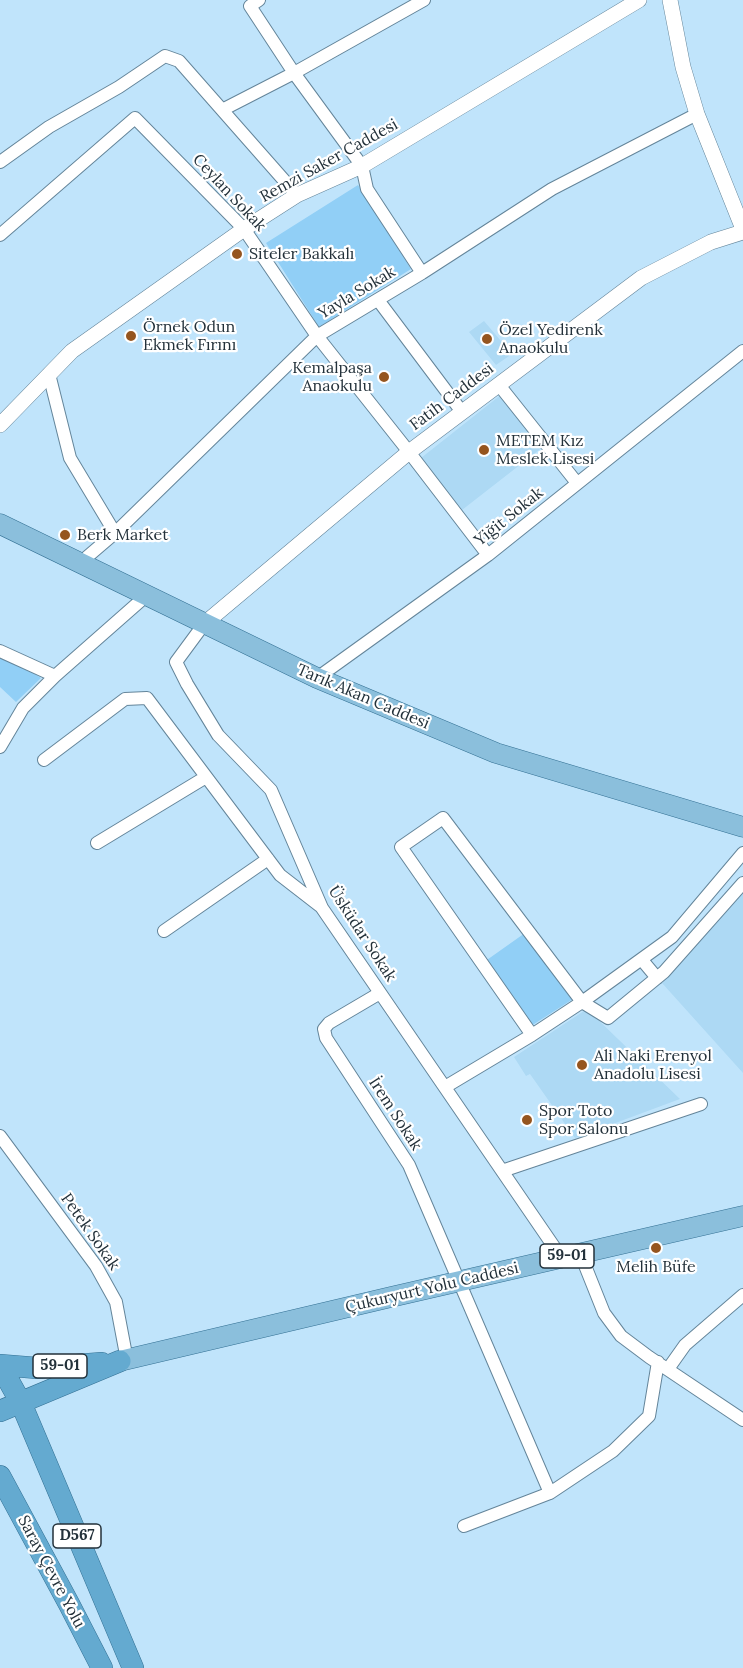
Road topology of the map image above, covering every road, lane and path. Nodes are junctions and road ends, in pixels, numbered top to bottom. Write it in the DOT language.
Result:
graph roads {
  1 [pos="424,0"];
  2 [pos="639,0"];
  3 [pos="670,0"];
  4 [pos="255,3"];
  5 [pos="294,73"];
  6 [pos="222,110"];
  7 [pos="697,114"];
  8 [pos="0,162"];
  9 [pos="362,166"];
  10 [pos="297,195"];
  11 [pos="244,230"];
  12 [pos="743,230"];
  13 [pos="0,235"];
  14 [pos="422,273"];
  15 [pos="378,300"];
  16 [pos="317,336"];
  17 [pos="743,351"];
  18 [pos="49,374"];
  19 [pos="499,385"];
  20 [pos="462,412"];
  21 [pos="0,425"];
  22 [pos="409,452"];
  23 [pos="577,483"];
  24 [pos="0,524"];
  25 [pos="115,533"];
  26 [pos="488,555"];
  27 [pos="80,563"];
  28 [pos="147,595"];
  29 [pos="204,624"];
  30 [pos="0,651"];
  31 [pos="55,676"];
  32 [pos="317,678"];
  33 [pos="0,747"];
  34 [pos="44,760"];
  35 [pos="206,777"];
  36 [pos="743,827"];
  37 [pos="97,843"];
  38 [pos="743,853"];
  39 [pos="268,859"];
  40 [pos="743,883"];
  41 [pos="321,908"];
  42 [pos="164,930"];
  43 [pos="642,960"];
  44 [pos="657,978"];
  45 [pos="380,993"];
  46 [pos="582,1002"];
  47 [pos="532,1035"];
  48 [pos="445,1087"];
  49 [pos="701,1104"];
  50 [pos="0,1136"];
  51 [pos="502,1170"];
  52 [pos="743,1216"];
  53 [pos="571,1255"];
  54 [pos="458,1281"];
  55 [pos="743,1295"];
  56 [pos="124,1360"];
  57 [pos="0,1365"];
  58 [pos="662,1366"];
  59 [pos="21,1403"];
  60 [pos="0,1411"];
  61 [pos="743,1420"];
  62 [pos="0,1476"];
  63 [pos="550,1492"];
  64 [pos="464,1526"];
  65 [pos="102,1668"];
  66 [pos="134,1668"];
  1 -- 5 [label="street"];
  2 -- 9 [label="street, Remzi Saker Caddesi"];
  3 -- 7 [label="street"];
  4 -- 5 [label="street"];
  5 -- 6 [label="street"];
  5 -- 9 [label="street"];
  6 -- 8 [label="street"];
  6 -- 10 [label="street"];
  7 -- 12 [label="street"];
  7 -- 14 [label="street, Yayla Sokak"];
  9 -- 10 [label="street, Remzi Saker Caddesi"];
  9 -- 14 [label="street"];
  10 -- 11 [label="street, Remzi Saker Caddesi"];
  11 -- 13 [label="street, Ceylan Sokak"];
  11 -- 16 [label="street, Ceylan Sokak"];
  11 -- 18 [label="street, Remzi Saker Caddesi"];
  12 -- 19 [label="street, Fatih Caddesi"];
  14 -- 15 [label="street, Yayla Sokak"];
  15 -- 16 [label="street, Yayla Sokak"];
  15 -- 20 [label="street"];
  16 -- 22 [label="street, Ceylan Sokak"];
  16 -- 25 [label="street, Yayla Sokak"];
  17 -- 23 [label="street, Yiğit Sokak"];
  18 -- 21 [label="street, Remzi Saker Caddesi"];
  18 -- 25 [label="street"];
  19 -- 20 [label="street, Fatih Caddesi"];
  19 -- 23 [label="street"];
  20 -- 22 [label="street, Fatih Caddesi"];
  22 -- 26 [label="street, Ceylan Sokak"];
  22 -- 29 [label="street, Fatih Caddesi"];
  23 -- 26 [label="street, Yiğit Sokak"];
  24 -- 27 [label="main road, Tarık Akan Caddesi"];
  25 -- 27 [label="street, Yayla Sokak"];
  26 -- 32 [label="street, Yiğit Sokak"];
  27 -- 28 [label="main road, Tarık Akan Caddesi"];
  28 -- 29 [label="main road, Tarık Akan Caddesi"];
  28 -- 31 [label="street"];
  29 -- 32 [label="main road, Tarık Akan Caddesi"];
  29 -- 41 [label="street, Üsküdar Sokak"];
  30 -- 31 [label="street"];
  31 -- 33 [label="street"];
  32 -- 36 [label="main road, Tarık Akan Caddesi"];
  34 -- 35 [label="street"];
  35 -- 37 [label="street"];
  35 -- 39 [label="street"];
  38 -- 43 [label="street"];
  39 -- 41 [label="street"];
  39 -- 42 [label="street"];
  40 -- 44 [label="street"];
  41 -- 45 [label="street, Üsküdar Sokak"];
  43 -- 44 [label="street"];
  43 -- 46 [label="street"];
  44 -- 46 [label="street"];
  45 -- 48 [label="street, Üsküdar Sokak"];
  45 -- 54 [label="street, İrem Sokak"];
  46 -- 47 [label="street"];
  46 -- 47 [label="street"];
  47 -- 48 [label="street"];
  48 -- 51 [label="street, Üsküdar Sokak"];
  49 -- 51 [label="street"];
  50 -- 56 [label="street, Petek Sokak"];
  51 -- 53 [label="street, Üsküdar Sokak"];
  52 -- 53 [label="main road, Çukuryurt Yolu Caddesi / 59-01"];
  53 -- 54 [label="main road, Çukuryurt Yolu Caddesi / 59-01"];
  53 -- 58 [label="street, Üsküdar Sokak"];
  54 -- 56 [label="main road, Çukuryurt Yolu Caddesi / 59-01"];
  54 -- 63 [label="street, İrem Sokak"];
  55 -- 58 [label="street"];
  56 -- 57 [label="highway, 59-01"];
  56 -- 59 [label="highway"];
  57 -- 59 [label="highway, D567"];
  58 -- 61 [label="street, Üsküdar Sokak"];
  58 -- 63 [label="street"];
  59 -- 60 [label="highway"];
  59 -- 66 [label="highway, Saray Çevre Yolu / D567"];
  62 -- 65 [label="highway, Saray Çevre Yolu / D567"];
  63 -- 64 [label="street"];
}
